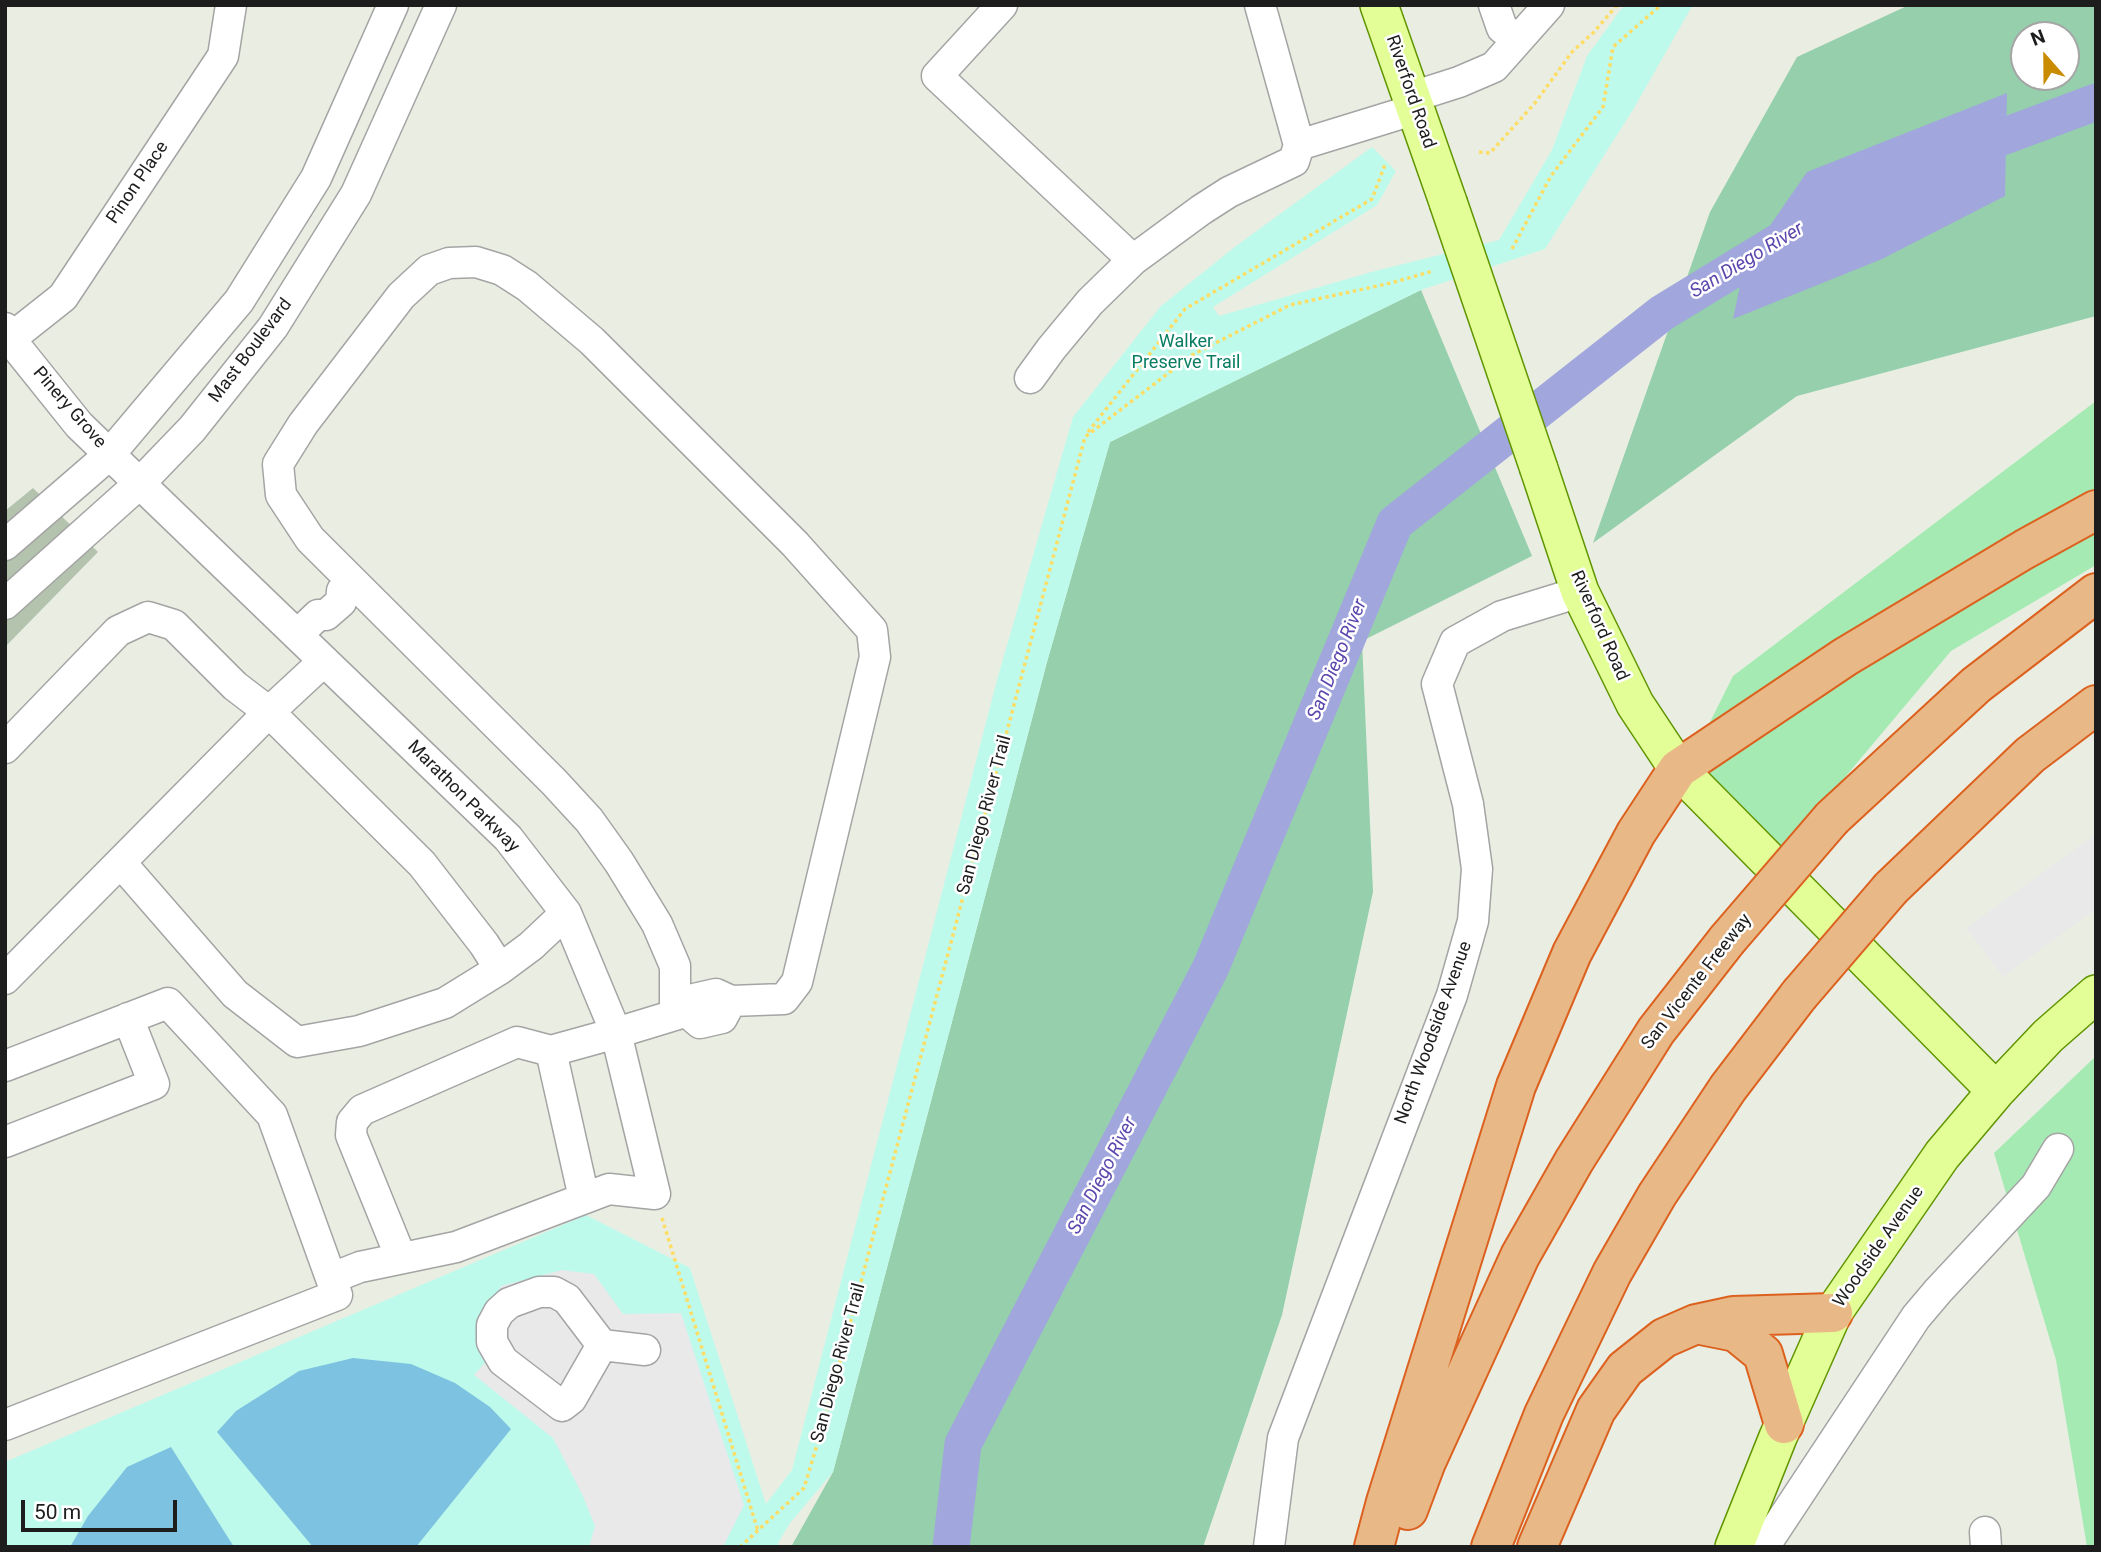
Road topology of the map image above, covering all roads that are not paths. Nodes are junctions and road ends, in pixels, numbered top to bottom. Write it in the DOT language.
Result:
graph roads {
  1 [pos="231,5"];
  2 [pos="393,5"];
  3 [pos="441,5"];
  4 [pos="1002,5"];
  5 [pos="1260,5"];
  6 [pos="1379,5"];
  7 [pos="1494,5"];
  8 [pos="1549,5"];
  9 [pos="1518,40"];
  10 [pos="1414,103"];
  11 [pos="1299,145"];
  12 [pos="1133,260"];
  13 [pos="7,333"];
  14 [pos="1030,378"];
  15 [pos="109,455"];
  16 [pos="139,484"];
  17 [pos="2096,510"];
  18 [pos="5,545"];
  19 [pos="347,587"];
  20 [pos="1580,592"];
  21 [pos="2096,593"];
  22 [pos="5,604"];
  23 [pos="307,625"];
  24 [pos="324,661"];
  25 [pos="2096,705"];
  26 [pos="269,712"];
  27 [pos="5,748"];
  28 [pos="1678,769"];
  29 [pos="121,863"];
  30 [pos="566,913"];
  31 [pos="500,969"];
  32 [pos="5,979"];
  33 [pos="2096,994"];
  34 [pos="680,1013"];
  35 [pos="128,1018"];
  36 [pos="616,1033"];
  37 [pos="551,1051"];
  38 [pos="5,1066"];
  39 [pos="1996,1091"];
  40 [pos="5,1142"];
  41 [pos="2059,1149"];
  42 [pos="584,1198"];
  43 [pos="401,1258"];
  44 [pos="332,1278"];
  45 [pos="1833,1313"];
  46 [pos="1696,1324"];
  47 [pos="603,1345"];
  48 [pos="645,1350"];
  49 [pos="1784,1424"];
  50 [pos="5,1425"];
  51 [pos="1748,1544"];
  52 [pos="1269,1547"];
  53 [pos="1374,1547"];
  54 [pos="1394,1547"];
  55 [pos="1491,1547"];
  56 [pos="1537,1547"];
  1 -- 13 [label="street, Pinon Place"];
  2 -- 15 [label="street"];
  3 -- 16 [label="street, Mast Boulevard"];
  4 -- 12 [label="street"];
  5 -- 11 [label="street"];
  6 -- 10 [label="main road, Riverford Road"];
  7 -- 9 [label="street"];
  8 -- 9 [label="street"];
  9 -- 10 [label="street"];
  10 -- 11 [label="street"];
  10 -- 20 [label="main road, Riverford Road, bridge"];
  11 -- 12 [label="street"];
  12 -- 14 [label="street"];
  13 -- 15 [label="street, Pinery Grove"];
  15 -- 16 [label="street, Pinery Grove"];
  15 -- 18 [label="street"];
  16 -- 22 [label="street, Mast Boulevard"];
  16 -- 23 [label="street, Marathon Parkway"];
  17 -- 28 [label="highway"];
  19 -- 23 [label="street"];
  19 -- 34 [label="street"];
  19 -- 34 [label="street"];
  20 -- 28 [label="main road, Riverford Road"];
  20 -- 52 [label="street, North Woodside Avenue"];
  21 -- 54 [label="highway, San Vicente Freeway, bridge"];
  23 -- 24 [label="street, Marathon Parkway"];
  24 -- 26 [label="street"];
  24 -- 30 [label="street, Marathon Parkway"];
  25 -- 55 [label="highway, bridge"];
  26 -- 27 [label="street"];
  26 -- 29 [label="street"];
  26 -- 31 [label="street"];
  28 -- 39 [label="main road, Riverford Road"];
  28 -- 53 [label="highway"];
  29 -- 31 [label="street"];
  29 -- 32 [label="street"];
  30 -- 31 [label="street"];
  30 -- 36 [label="street, Marathon Parkway"];
  33 -- 39 [label="main road, Woodside Avenue"];
  34 -- 36 [label="street"];
  35 -- 38 [label="street"];
  35 -- 40 [label="street"];
  35 -- 44 [label="street"];
  36 -- 37 [label="street"];
  36 -- 42 [label="street, Marathon Parkway"];
  37 -- 42 [label="street"];
  37 -- 43 [label="street"];
  39 -- 45 [label="main road, Woodside Avenue"];
  41 -- 51 [label="street"];
  42 -- 43 [label="street"];
  43 -- 44 [label="street"];
  44 -- 50 [label="street"];
  45 -- 46 [label="highway"];
  45 -- 49 [label="main road, Woodside Avenue"];
  46 -- 49 [label="highway"];
  46 -- 56 [label="highway"];
  47 -- 48 [label="street"];
  49 -- 51 [label="main road, Woodside Avenue"];
}
